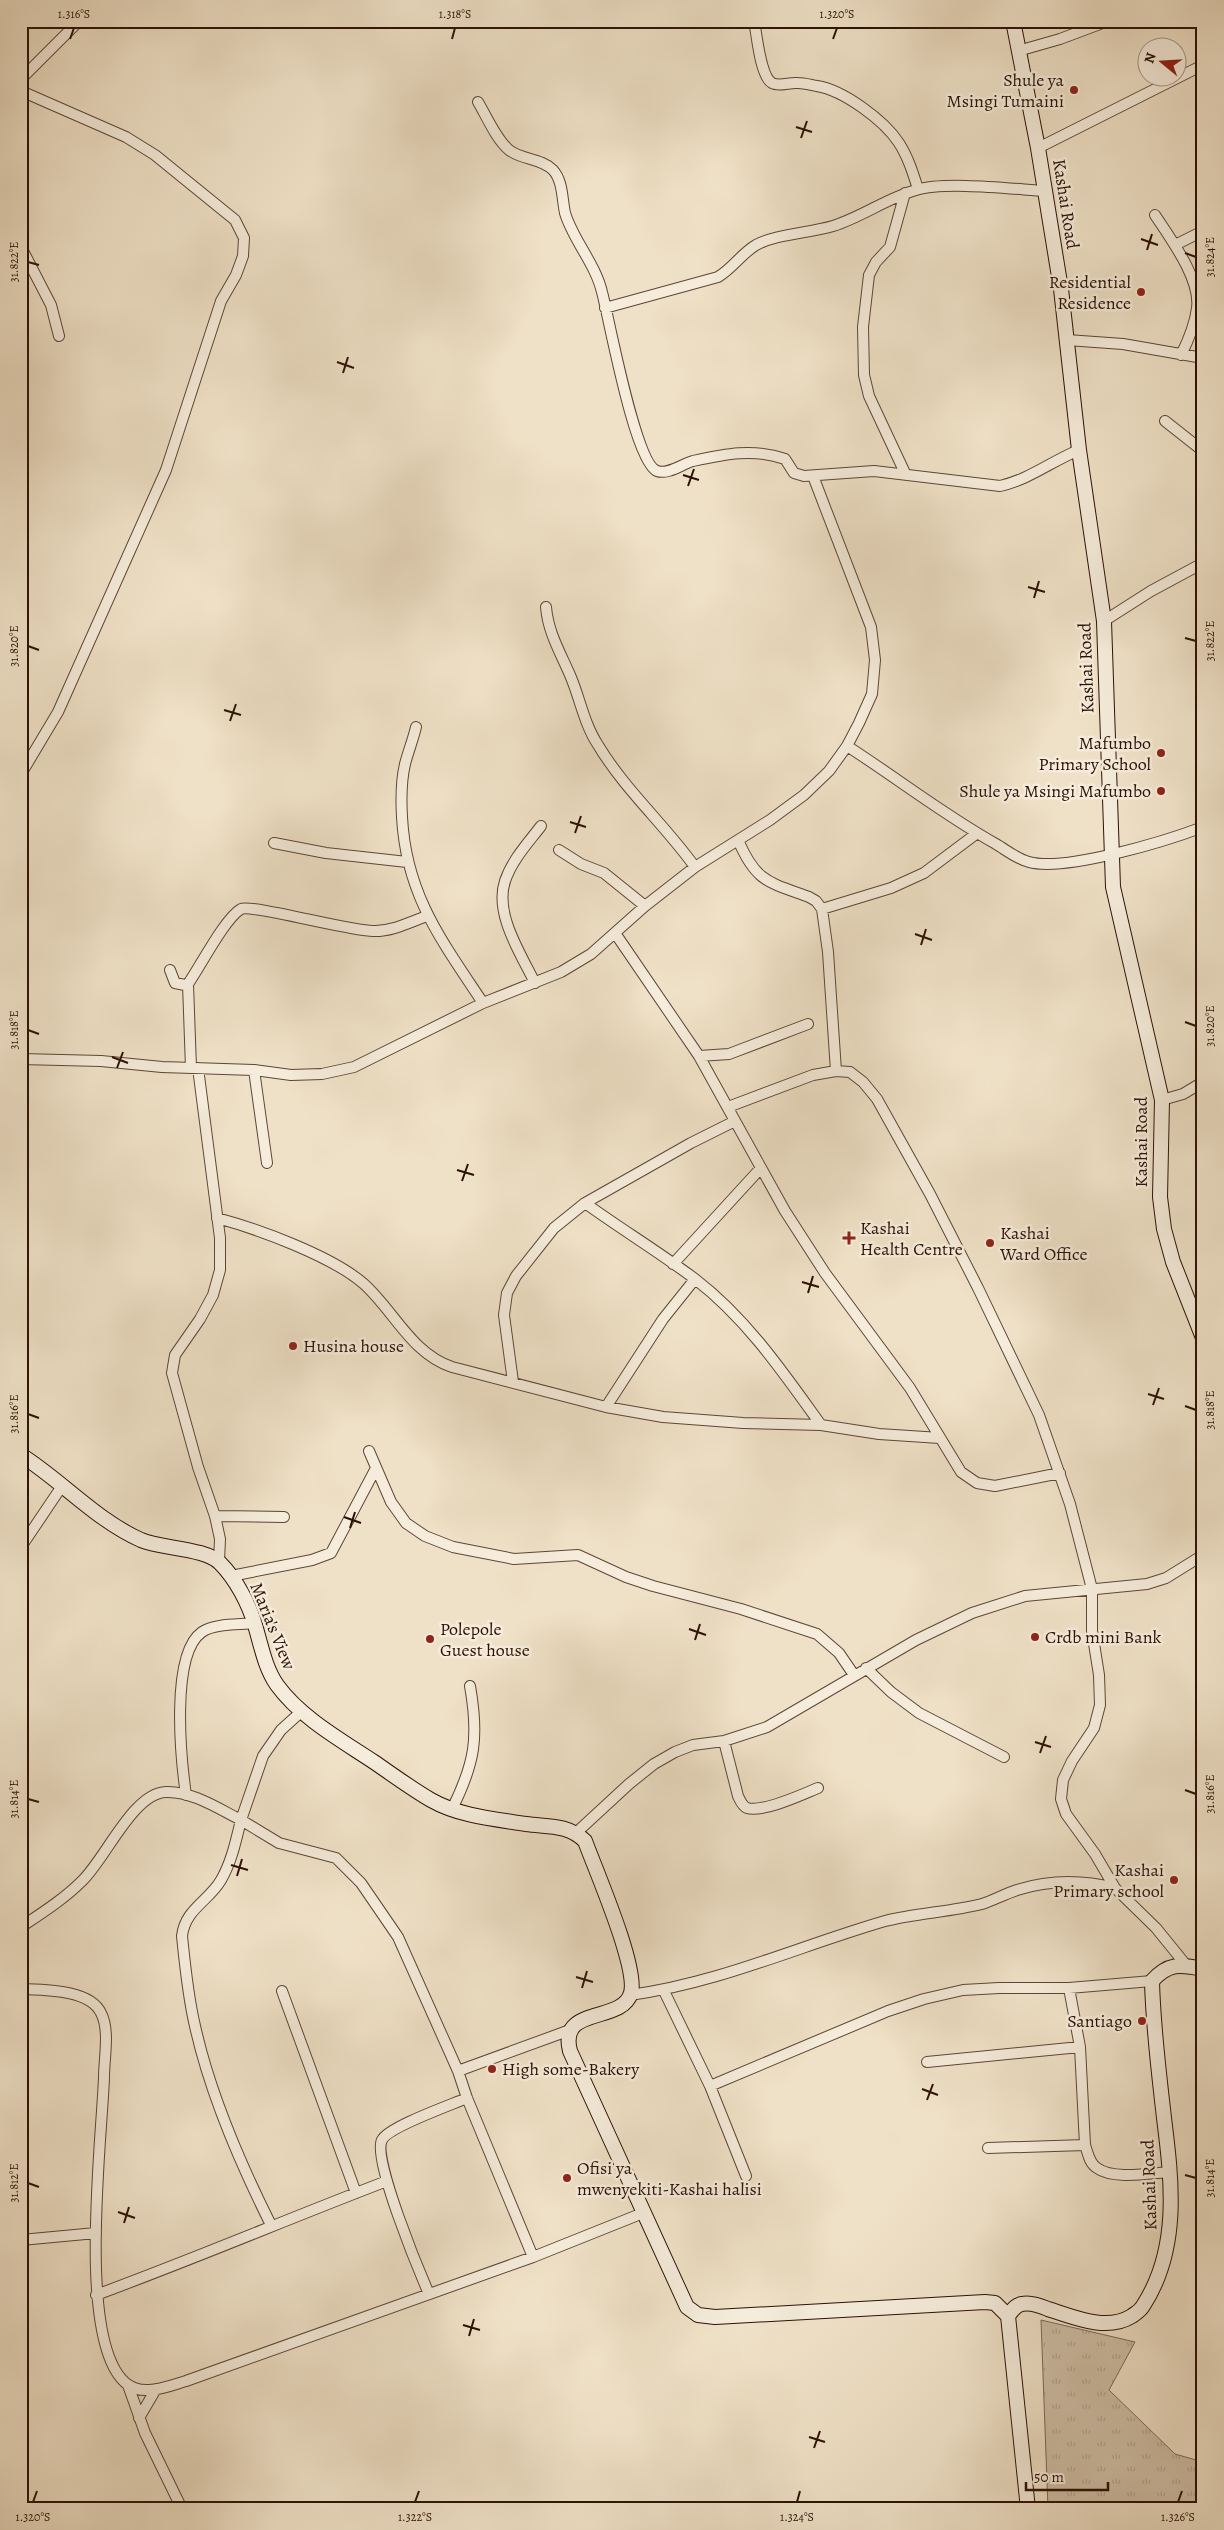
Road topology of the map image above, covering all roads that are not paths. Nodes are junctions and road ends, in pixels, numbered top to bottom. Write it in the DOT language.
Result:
graph roads {
  1 [pos="79,21"];
  2 [pos="754,21"];
  3 [pos="1012,21"];
  4 [pos="1108,21"];
  5 [pos="1018,51"];
  6 [pos="1203,65"];
  7 [pos="21,79"];
  8 [pos="21,91"];
  9 [pos="478,102"];
  10 [pos="1038,148"];
  11 [pos="918,189"];
  12 [pos="1045,191"];
  13 [pos="906,193"];
  14 [pos="1155,215"];
  15 [pos="1203,232"];
  16 [pos="1175,245"];
  17 [pos="21,247"];
  18 [pos="605,308"];
  19 [pos="59,336"];
  20 [pos="1067,340"];
  21 [pos="1181,355"];
  22 [pos="1203,358"];
  23 [pos="1165,421"];
  24 [pos="1079,450"];
  25 [pos="1203,451"];
  26 [pos="905,473"];
  27 [pos="813,476"];
  28 [pos="1203,563"];
  29 [pos="546,607"];
  30 [pos="1104,621"];
  31 [pos="416,727"];
  32 [pos="847,746"];
  33 [pos="21,774"];
  34 [pos="541,826"];
  35 [pos="1203,827"];
  36 [pos="976,834"];
  37 [pos="738,840"];
  38 [pos="274,843"];
  39 [pos="559,850"];
  40 [pos="1112,854"];
  41 [pos="407,862"];
  42 [pos="695,867"];
  43 [pos="645,906"];
  44 [pos="822,909"];
  45 [pos="427,916"];
  46 [pos="615,933"];
  47 [pos="170,970"];
  48 [pos="535,983"];
  49 [pos="188,984"];
  50 [pos="483,1004"];
  51 [pos="808,1024"];
  52 [pos="699,1056"];
  53 [pos="21,1060"];
  54 [pos="195,1068"];
  55 [pos="254,1070"];
  56 [pos="836,1071"];
  57 [pos="1203,1082"];
  58 [pos="1162,1100"];
  59 [pos="728,1107"];
  60 [pos="735,1121"];
  61 [pos="266,1163"];
  62 [pos="760,1169"];
  63 [pos="585,1204"];
  64 [pos="217,1218"];
  65 [pos="673,1264"];
  66 [pos="694,1278"];
  67 [pos="1203,1338"];
  68 [pos="513,1382"];
  69 [pos="606,1407"];
  70 [pos="821,1425"];
  71 [pos="940,1438"];
  72 [pos="369,1451"];
  73 [pos="21,1455"];
  74 [pos="376,1468"];
  75 [pos="1060,1473"];
  76 [pos="62,1486"];
  77 [pos="215,1516"];
  78 [pos="284,1517"];
  79 [pos="21,1547"];
  80 [pos="1203,1555"];
  81 [pos="219,1561"];
  82 [pos="231,1576"];
  83 [pos="1092,1589"];
  84 [pos="255,1623"];
  85 [pos="866,1668"];
  86 [pos="854,1675"];
  87 [pos="470,1686"];
  88 [pos="302,1711"];
  89 [pos="724,1741"];
  90 [pos="1004,1757"];
  91 [pos="818,1788"];
  92 [pos="186,1795"];
  93 [pos="452,1809"];
  94 [pos="241,1820"];
  95 [pos="577,1832"];
  96 [pos="1115,1888"];
  97 [pos="21,1927"];
  98 [pos="1186,1966"];
  99 [pos="1203,1969"];
  100 [pos="1152,1981"];
  101 [pos="1069,1988"];
  102 [pos="21,1989"];
  103 [pos="282,1991"];
  104 [pos="664,1991"];
  105 [pos="630,1996"];
  106 [pos="570,2030"];
  107 [pos="1080,2047"];
  108 [pos="927,2062"];
  109 [pos="458,2071"];
  110 [pos="710,2086"];
  111 [pos="466,2098"];
  112 [pos="1085,2145"];
  113 [pos="988,2148"];
  114 [pos="1170,2172"];
  115 [pos="746,2176"];
  116 [pos="387,2181"];
  117 [pos="356,2193"];
  118 [pos="643,2213"];
  119 [pos="271,2225"];
  120 [pos="96,2233"];
  121 [pos="21,2240"];
  122 [pos="534,2257"];
  123 [pos="429,2294"];
  124 [pos="96,2295"];
  125 [pos="1008,2316"];
  126 [pos="128,2385"];
  127 [pos="156,2389"];
  128 [pos="139,2418"];
  129 [pos="182,2509"];
  130 [pos="1028,2509"];
  1 -- 7 [label="street"];
  2 -- 11 [label="street"];
  3 -- 5 [label="street, Kashai Road"];
  4 -- 5 [label="street"];
  5 -- 10 [label="street, Kashai Road"];
  6 -- 10 [label="street"];
  8 -- 33 [label="street"];
  9 -- 18 [label="street"];
  10 -- 12 [label="street, Kashai Road"];
  11 -- 12 [label="street"];
  11 -- 13 [label="street"];
  12 -- 20 [label="street, Kashai Road"];
  13 -- 18 [label="street"];
  13 -- 26 [label="street"];
  14 -- 16 [label="street"];
  15 -- 16 [label="street"];
  16 -- 21 [label="street"];
  17 -- 19 [label="street"];
  18 -- 27 [label="street"];
  20 -- 21 [label="street"];
  20 -- 24 [label="street, Kashai Road"];
  21 -- 22 [label="street"];
  23 -- 25 [label="street"];
  24 -- 26 [label="street"];
  24 -- 30 [label="street, Kashai Road"];
  26 -- 27 [label="street"];
  27 -- 32 [label="street"];
  28 -- 30 [label="street"];
  29 -- 42 [label="street"];
  30 -- 40 [label="street, Kashai Road"];
  31 -- 41 [label="street"];
  32 -- 36 [label="street"];
  32 -- 37 [label="street"];
  34 -- 48 [label="street"];
  35 -- 40 [label="street"];
  36 -- 40 [label="street"];
  36 -- 44 [label="street"];
  37 -- 42 [label="street"];
  37 -- 44 [label="street"];
  38 -- 41 [label="street"];
  39 -- 43 [label="street"];
  40 -- 58 [label="street, Kashai Road"];
  41 -- 45 [label="street"];
  42 -- 43 [label="street"];
  43 -- 46 [label="street"];
  44 -- 56 [label="street"];
  45 -- 49 [label="street"];
  45 -- 50 [label="street"];
  46 -- 48 [label="street"];
  46 -- 52 [label="street"];
  47 -- 49 [label="street"];
  48 -- 50 [label="street"];
  49 -- 54 [label="street"];
  50 -- 55 [label="street"];
  51 -- 52 [label="street"];
  52 -- 59 [label="street"];
  53 -- 54 [label="street"];
  54 -- 55 [label="street"];
  54 -- 64 [label="street"];
  55 -- 61 [label="street"];
  56 -- 59 [label="street"];
  56 -- 75 [label="street"];
  57 -- 58 [label="street"];
  58 -- 67 [label="street, Kashai Road"];
  59 -- 60 [label="street"];
  60 -- 62 [label="street"];
  60 -- 63 [label="street"];
  62 -- 65 [label="street"];
  62 -- 71 [label="street"];
  63 -- 65 [label="street"];
  63 -- 68 [label="street"];
  64 -- 68 [label="street"];
  64 -- 77 [label="street"];
  65 -- 66 [label="street"];
  66 -- 69 [label="street"];
  66 -- 70 [label="street"];
  68 -- 69 [label="street"];
  69 -- 70 [label="street"];
  70 -- 71 [label="street"];
  71 -- 75 [label="street"];
  72 -- 74 [label="street"];
  73 -- 76 [label="street"];
  74 -- 82 [label="street"];
  74 -- 86 [label="street"];
  75 -- 83 [label="street"];
  76 -- 79 [label="street"];
  76 -- 81 [label="street"];
  77 -- 78 [label="street"];
  77 -- 81 [label="street"];
  80 -- 83 [label="street"];
  81 -- 82 [label="street, Maria's View"];
  82 -- 84 [label="street, Maria's View"];
  83 -- 85 [label="street"];
  83 -- 96 [label="street"];
  84 -- 88 [label="street, Maria's View"];
  84 -- 92 [label="street"];
  85 -- 86 [label="street"];
  85 -- 90 [label="street"];
  86 -- 89 [label="street"];
  87 -- 93 [label="street"];
  88 -- 93 [label="street, Maria's View"];
  88 -- 94 [label="street"];
  89 -- 91 [label="street"];
  89 -- 95 [label="street"];
  92 -- 94 [label="street"];
  92 -- 97 [label="street"];
  93 -- 95 [label="street, Maria's View"];
  94 -- 109 [label="street"];
  94 -- 119 [label="street"];
  95 -- 105 [label="street"];
  96 -- 98 [label="street"];
  96 -- 104 [label="street"];
  98 -- 99 [label="street"];
  98 -- 100 [label="street"];
  100 -- 101 [label="street"];
  100 -- 114 [label="street, Kashai Road"];
  101 -- 107 [label="street"];
  101 -- 110 [label="street"];
  102 -- 120 [label="street"];
  103 -- 117 [label="street"];
  104 -- 105 [label="street"];
  104 -- 110 [label="street"];
  105 -- 106 [label="street"];
  106 -- 109 [label="street"];
  106 -- 118 [label="street"];
  107 -- 108 [label="street"];
  107 -- 112 [label="street"];
  109 -- 111 [label="street"];
  110 -- 115 [label="street"];
  111 -- 116 [label="street"];
  111 -- 122 [label="street"];
  112 -- 113 [label="street"];
  112 -- 114 [label="street"];
  114 -- 125 [label="street, Kashai Road"];
  116 -- 117 [label="street"];
  116 -- 123 [label="street"];
  117 -- 119 [label="street"];
  118 -- 122 [label="street"];
  118 -- 125 [label="street"];
  119 -- 124 [label="street"];
  120 -- 121 [label="street"];
  120 -- 124 [label="street"];
  122 -- 123 [label="street"];
  123 -- 127 [label="street"];
  124 -- 126 [label="street"];
  125 -- 130 [label="street"];
  126 -- 127 [label="street"];
  126 -- 128 [label="street"];
  127 -- 128 [label="street"];
  128 -- 129 [label="street"];
}
